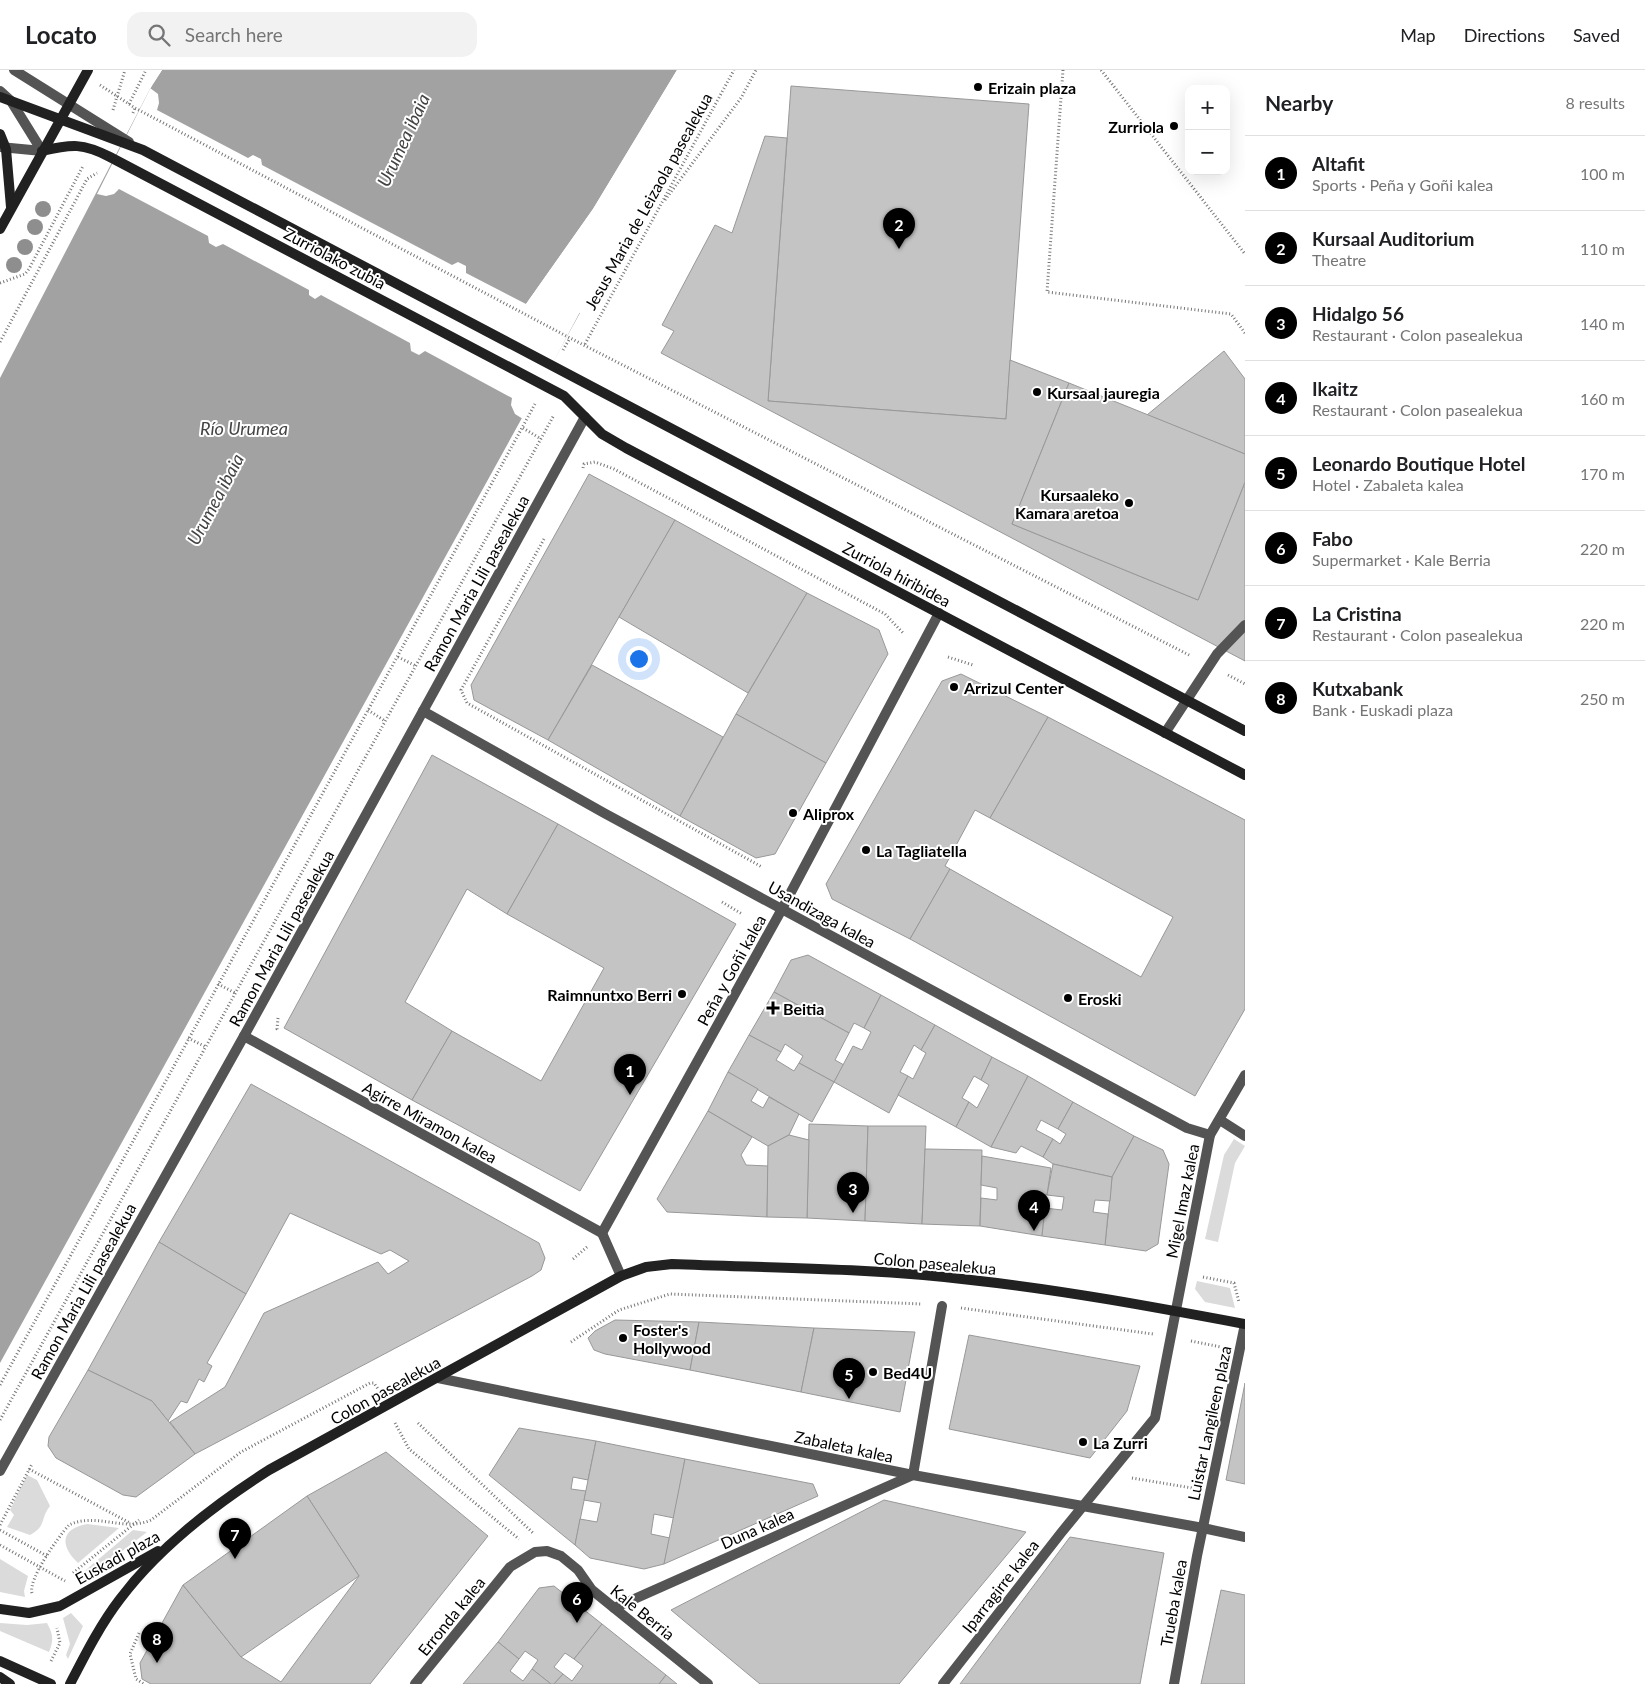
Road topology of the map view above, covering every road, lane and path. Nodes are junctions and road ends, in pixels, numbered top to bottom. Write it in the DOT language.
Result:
graph roads {
  1 [pos="14,70"];
  2 [pos="88,70"];
  3 [pos="125,70"];
  4 [pos="146,70"];
  5 [pos="734,70"];
  6 [pos="756,70"];
  7 [pos="1063,70"];
  8 [pos="1101,70"];
  9 [pos="96,82"];
  10 [pos="0,91"];
  11 [pos="117,96"];
  12 [pos="0,97"];
  13 [pos="11,101"];
  14 [pos="128,104"];
  15 [pos="68,105"];
  16 [pos="135,108"];
  17 [pos="133,113"];
  18 [pos="60,119"];
  19 [pos="104,126"];
  20 [pos="0,134"];
  21 [pos="124,141"];
  22 [pos="3,148"];
  23 [pos="93,148"];
  24 [pos="42,151"];
  25 [pos="104,170"];
  26 [pos="11,208"];
  27 [pos="657,210"];
  28 [pos="0,229"];
  29 [pos="1245,254"];
  30 [pos="0,283"];
  31 [pos="1245,333"];
  32 [pos="570,338"];
  33 [pos="0,342"];
  34 [pos="584,344"];
  35 [pos="563,350"];
  36 [pos="554,367"];
  37 [pos="545,386"];
  38 [pos="564,396"];
  39 [pos="537,401"];
  40 [pos="585,417"];
  41 [pos="523,428"];
  42 [pos="541,439"];
  43 [pos="580,473"];
  44 [pos="546,534"];
  45 [pos="939,613"];
  46 [pos="1245,625"];
  47 [pos="904,634"];
  48 [pos="398,657"];
  49 [pos="948,657"];
  50 [pos="973,665"];
  51 [pos="416,666"];
  52 [pos="1209,666"];
  53 [pos="1245,684"];
  54 [pos="1186,700"];
  55 [pos="368,710"];
  56 [pos="423,711"];
  57 [pos="385,721"];
  58 [pos="1245,730"];
  59 [pos="1165,733"];
  60 [pos="1245,775"];
  61 [pos="762,867"];
  62 [pos="716,899"];
  63 [pos="782,910"];
  64 [pos="742,914"];
  65 [pos="218,984"];
  66 [pos="235,993"];
  67 [pos="283,1010"];
  68 [pos="284,1034"];
  69 [pos="244,1036"];
  70 [pos="188,1038"];
  71 [pos="206,1047"];
  72 [pos="1245,1075"];
  73 [pos="1220,1120"];
  74 [pos="1210,1135"];
  75 [pos="1245,1136"];
  76 [pos="602,1233"];
  77 [pos="621,1276"];
  78 [pos="1198,1276"];
  79 [pos="942,1306"];
  80 [pos="1177,1311"];
  81 [pos="1245,1324"];
  82 [pos="1144,1333"];
  83 [pos="571,1342"];
  84 [pos="438,1378"];
  85 [pos="0,1385"];
  86 [pos="0,1420"];
  87 [pos="418,1424"];
  88 [pos="32,1464"];
  89 [pos="29,1469"];
  90 [pos="0,1471"];
  91 [pos="913,1475"];
  92 [pos="1109,1475"];
  93 [pos="1210,1491"];
  94 [pos="1082,1507"];
  95 [pos="139,1520"];
  96 [pos="0,1525"];
  97 [pos="133,1525"];
  98 [pos="1203,1528"];
  99 [pos="0,1530"];
  100 [pos="1245,1537"];
  101 [pos="172,1543"];
  102 [pos="0,1545"];
  103 [pos="535,1552"];
  104 [pos="47,1556"];
  105 [pos="64,1580"];
  106 [pos="68,1587"];
  107 [pos="614,1608"];
  108 [pos="0,1609"];
  109 [pos="139,1633"];
  110 [pos="0,1661"];
  111 [pos="0,1677"];
  112 [pos="10,1684"];
  113 [pos="51,1684"];
  114 [pos="70,1684"];
  115 [pos="144,1684"];
  116 [pos="415,1684"];
  117 [pos="708,1684"];
  118 [pos="943,1684"];
  119 [pos="1174,1684"];
  1 -- 15 [label="street"];
  2 -- 15 [label="main road"];
  3 -- 11 [label="path"];
  4 -- 14 [label="path"];
  5 -- 27 [label="path, Jesus Maria de Leizaola pasealekua"];
  6 -- 27 [label="path"];
  7 -- 31 [label="path"];
  8 -- 29 [label="path"];
  9 -- 11 [label="path"];
  10 -- 13 [label="street"];
  11 -- 14 [label="path"];
  11 -- 19 [label="path"];
  12 -- 13 [label="main road, Zurriolako zubia"];
  13 -- 18 [label="main road, Zurriolako zubia"];
  13 -- 24 [label="street"];
  14 -- 16 [label="path"];
  15 -- 18 [label="main road"];
  15 -- 19 [label="street"];
  16 -- 17 [label="path"];
  16 -- 32 [label="path"];
  18 -- 21 [label="main road, Zurriolako zubia"];
  18 -- 24 [label="main road"];
  19 -- 21 [label="street"];
  20 -- 22 [label="main road"];
  21 -- 36 [label="main road, Zurriolako zubia"];
  22 -- 24 [label="street"];
  22 -- 26 [label="main road"];
  23 -- 24 [label="main road"];
  23 -- 30 [label="path"];
  23 -- 37 [label="main road, Zurriolako zubia"];
  24 -- 26 [label="main road"];
  25 -- 33 [label="path"];
  26 -- 28 [label="main road"];
  27 -- 34 [label="path, Jesus Maria de Leizaola pasealekua"];
  32 -- 34 [label="path"];
  32 -- 35 [label="path"];
  34 -- 52 [label="path"];
  36 -- 54 [label="main road, Zurriola hiribidea"];
  37 -- 38 [label="main road, Zurriola hiribidea"];
  38 -- 40 [label="main road, Zurriola hiribidea"];
  38 -- 42 [label="path"];
  39 -- 41 [label="path"];
  40 -- 45 [label="main road, Zurriola hiribidea"];
  40 -- 56 [label="street, Ramon Maria Lili pasealekua"];
  41 -- 42 [label="path"];
  41 -- 48 [label="path"];
  42 -- 51 [label="path"];
  43 -- 47 [label="path"];
  44 -- 61 [label="path"];
  45 -- 59 [label="main road, Zurriola hiribidea"];
  45 -- 63 [label="street, Peña y Goñi kalea"];
  46 -- 52 [label="street"];
  48 -- 51 [label="path"];
  48 -- 55 [label="path"];
  49 -- 50 [label="path"];
  51 -- 57 [label="path"];
  52 -- 53 [label="path"];
  52 -- 54 [label="street"];
  54 -- 58 [label="main road, Zurriola hiribidea"];
  54 -- 59 [label="street"];
  55 -- 57 [label="path"];
  55 -- 65 [label="path"];
  56 -- 63 [label="street, Usandizaga kalea"];
  56 -- 69 [label="street, Ramon Maria Lili pasealekua"];
  57 -- 66 [label="path"];
  59 -- 60 [label="main road, Zurriola hiribidea"];
  62 -- 64 [label="path"];
  63 -- 74 [label="street, Usandizaga kalea"];
  63 -- 76 [label="street, Peña y Goñi kalea"];
  65 -- 66 [label="path"];
  65 -- 70 [label="path"];
  66 -- 71 [label="path"];
  67 -- 68 [label="path"];
  69 -- 76 [label="street, Agirre Miramon kalea"];
  69 -- 90 [label="street, Ramon Maria Lili pasealekua"];
  70 -- 71 [label="path"];
  70 -- 85 [label="path"];
  71 -- 86 [label="path"];
  72 -- 73 [label="street, Migel Imaz kalea"];
  73 -- 74 [label="street, Migel Imaz kalea"];
  73 -- 75 [label="street"];
  74 -- 80 [label="street, Migel Imaz kalea"];
  76 -- 77 [label="street"];
  77 -- 80 [label="main road, Colon pasealekua"];
  77 -- 84 [label="main road, Colon pasealekua"];
  78 -- 81 [label="path"];
  79 -- 82 [label="path"];
  79 -- 83 [label="path"];
  79 -- 91 [label="street"];
  80 -- 81 [label="main road, Colon pasealekua"];
  80 -- 92 [label="street"];
  81 -- 93 [label="street, Luistar Langileen plaza"];
  84 -- 91 [label="street, Zabaleta kalea"];
  84 -- 101 [label="main road, Colon pasealekua"];
  87 -- 103 [label="path"];
  88 -- 89 [label="path"];
  89 -- 96 [label="path"];
  89 -- 97 [label="path"];
  91 -- 94 [label="street, Zabaleta kalea"];
  91 -- 107 [label="street, Duna kalea"];
  92 -- 93 [label="path"];
  92 -- 94 [label="street"];
  93 -- 98 [label="street, Luistar Langileen plaza"];
  94 -- 98 [label="street, Zabaleta kalea"];
  94 -- 118 [label="street, Iparragirre kalea"];
  95 -- 97 [label="path"];
  97 -- 105 [label="path"];
  98 -- 100 [label="street, Zabaleta kalea"];
  98 -- 119 [label="street, Trueba kalea"];
  99 -- 104 [label="path"];
  101 -- 108 [label="main road, Euskadi plaza"];
  101 -- 114 [label="main road, Euskadi plaza"];
  102 -- 105 [label="path"];
  103 -- 107 [label="street, Kale Berria"];
  103 -- 116 [label="street, Erronda kalea"];
  105 -- 106 [label="path"];
  107 -- 117 [label="street, Kale Berria"];
  109 -- 115 [label="path"];
  110 -- 113 [label="main road"];
  111 -- 112 [label="main road"];
}
